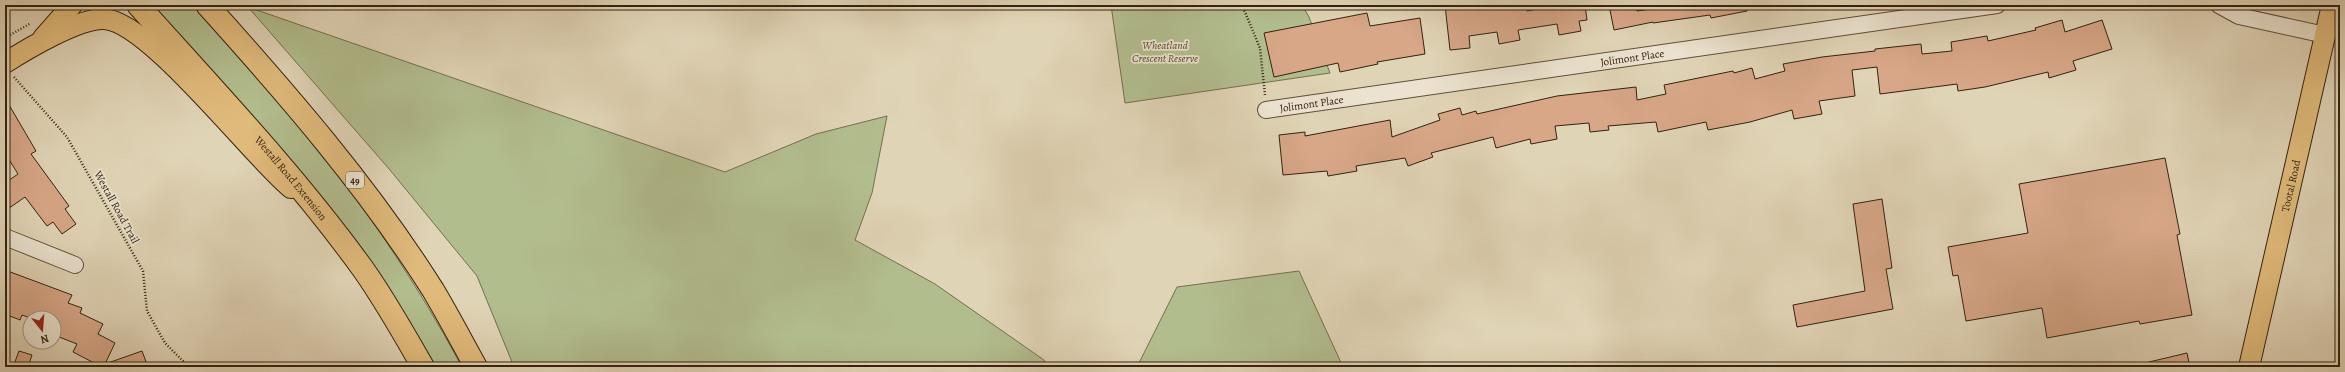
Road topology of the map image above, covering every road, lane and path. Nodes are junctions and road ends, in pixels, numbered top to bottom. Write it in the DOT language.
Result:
graph roads {
  1 [pos="72,5"];
  2 [pos="138,5"];
  3 [pos="1242,5"];
  4 [pos="1997,5"];
  5 [pos="2219,5"];
  6 [pos="2332,5"];
  7 [pos="209,6"];
  8 [pos="35,20"];
  9 [pos="2326,34"];
  10 [pos="5,38"];
  11 [pos="40,41"];
  12 [pos="9,69"];
  13 [pos="1266,110"];
  14 [pos="322,214"];
  15 [pos="5,237"];
  16 [pos="75,265"];
  17 [pos="189,367"];
  18 [pos="423,367"];
  19 [pos="476,367"];
  20 [pos="2250,367"];
  1 -- 11 [label="main road"];
  2 -- 14 [label="highway, Westall Road Extension"];
  3 -- 13 [label="path"];
  4 -- 13 [label="street, Jolimont Place"];
  5 -- 9 [label="street"];
  6 -- 9 [label="main road, Tootal Road"];
  7 -- 19 [label="highway, 49"];
  8 -- 10 [label="path"];
  9 -- 20 [label="main road, Tootal Road"];
  11 -- 12 [label="main road"];
  11 -- 14 [label="main road"];
  12 -- 17 [label="path, Westall Road Trail"];
  14 -- 18 [label="highway, Westall Road Extension"];
  15 -- 16 [label="street"];
}
